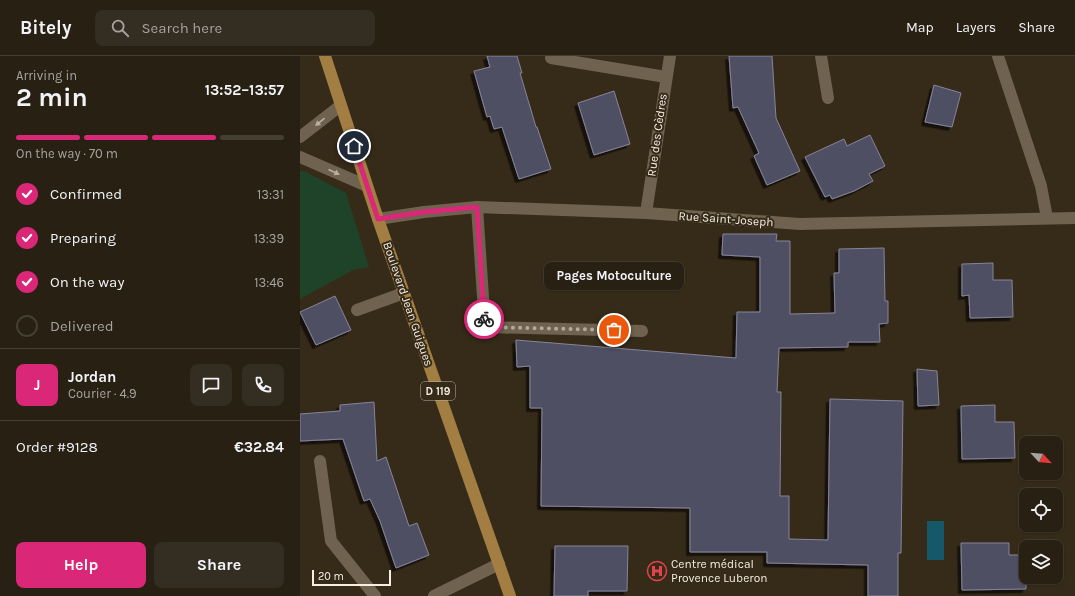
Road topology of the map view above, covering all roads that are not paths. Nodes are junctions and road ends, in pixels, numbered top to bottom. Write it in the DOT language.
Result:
graph roads {
  1 [pos="325,56"];
  2 [pos="670,56"];
  3 [pos="821,56"];
  4 [pos="998,56"];
  5 [pos="552,58"];
  6 [pos="666,77"];
  7 [pos="828,98"];
  8 [pos="340,106"];
  9 [pos="300,137"];
  10 [pos="300,157"];
  11 [pos="367,186"];
  12 [pos="477,207"];
  13 [pos="646,213"];
  14 [pos="1046,218"];
  15 [pos="1075,218"];
  16 [pos="378,219"];
  17 [pos="404,293"];
  18 [pos="357,310"];
  19 [pos="642,331"];
  20 [pos="320,461"];
  21 [pos="499,564"];
  22 [pos="375,596"];
  23 [pos="434,596"];
  24 [pos="510,596"];
  1 -- 8 [label="main road, Boulevard Jean Guigues / D 119"];
  2 -- 6 [label="street, Rue des Cèdres"];
  3 -- 7 [label="street"];
  4 -- 14 [label="street"];
  5 -- 6 [label="street"];
  6 -- 13 [label="street, Rue des Cèdres"];
  8 -- 9 [label="street, one-way"];
  8 -- 11 [label="main road, Boulevard Jean Guigues / D 119"];
  10 -- 11 [label="street, one-way"];
  11 -- 16 [label="main road, Boulevard Jean Guigues / D 119"];
  12 -- 13 [label="street, Rue Saint-Joseph"];
  12 -- 16 [label="street, Rue Saint-Joseph"];
  12 -- 19 [label="street"];
  13 -- 14 [label="street, Rue Saint-Joseph"];
  14 -- 15 [label="street, Rue Saint-Joseph"];
  16 -- 17 [label="main road, Boulevard Jean Guigues / D 119"];
  17 -- 18 [label="street"];
  17 -- 21 [label="main road, Boulevard Jean Guigues / D 119"];
  20 -- 22 [label="street"];
  21 -- 23 [label="street"];
  21 -- 24 [label="main road, Boulevard Jean Guigues / D 119"];
}
